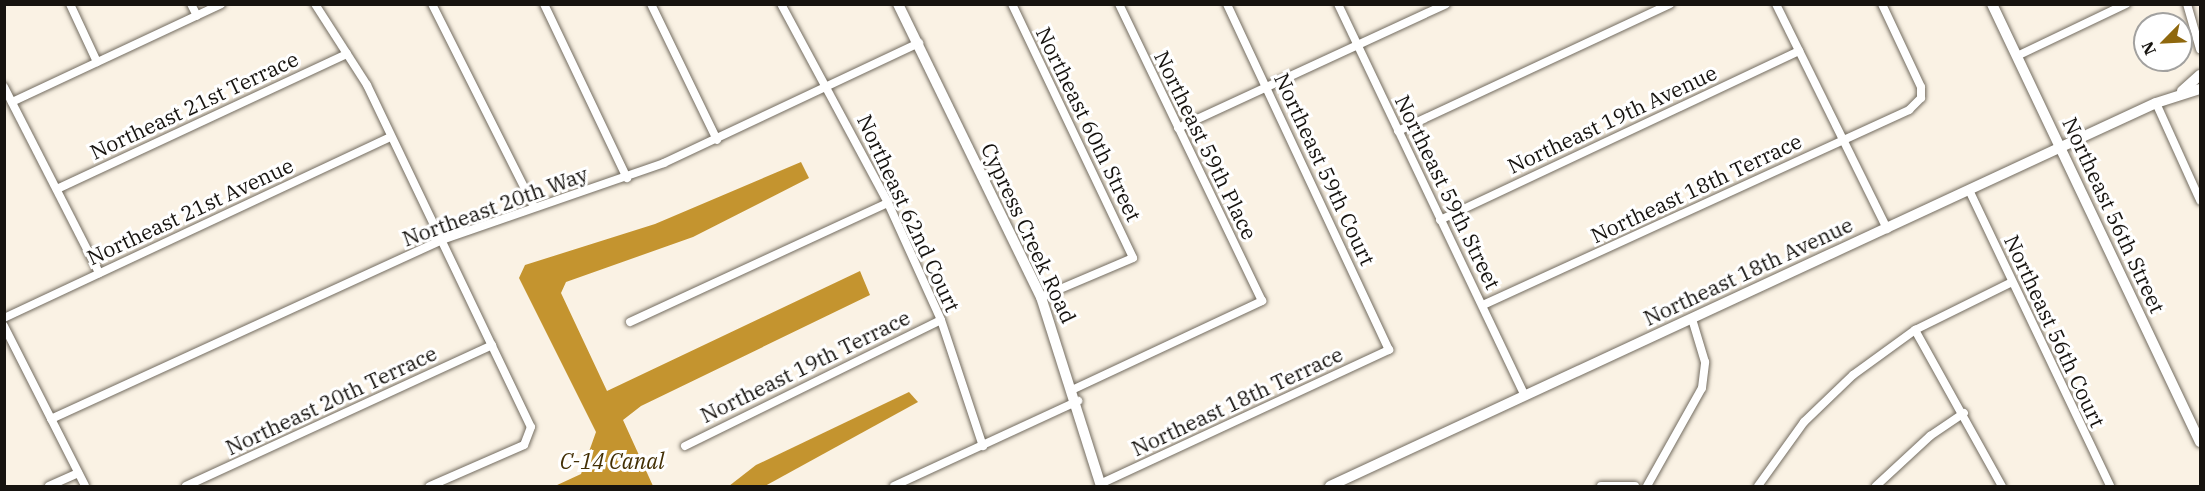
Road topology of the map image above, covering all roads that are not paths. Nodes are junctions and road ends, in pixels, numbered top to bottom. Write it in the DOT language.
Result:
graph roads {
  1 [pos="70,4"];
  2 [pos="191,4"];
  3 [pos="221,4"];
  4 [pos="315,4"];
  5 [pos="432,4"];
  6 [pos="544,4"];
  7 [pos="651,4"];
  8 [pos="781,4"];
  9 [pos="898,4"];
  10 [pos="1012,4"];
  11 [pos="1119,4"];
  12 [pos="1227,4"];
  13 [pos="1338,4"];
  14 [pos="1446,4"];
  15 [pos="1670,4"];
  16 [pos="1776,4"];
  17 [pos="1882,4"];
  18 [pos="1992,4"];
  19 [pos="2126,4"];
  20 [pos="2187,4"];
  21 [pos="197,16"];
  22 [pos="919,43"];
  23 [pos="1357,45"];
  24 [pos="2200,49"];
  25 [pos="1799,51"];
  26 [pos="347,54"];
  27 [pos="2017,56"];
  28 [pos="97,62"];
  29 [pos="2200,75"];
  30 [pos="828,86"];
  31 [pos="4,87"];
  32 [pos="1267,87"];
  33 [pos="2200,89"];
  34 [pos="2182,91"];
  35 [pos="12,102"];
  36 [pos="2156,103"];
  37 [pos="1178,128"];
  38 [pos="1398,131"];
  39 [pos="391,137"];
  40 [pos="717,140"];
  41 [pos="1843,140"];
  42 [pos="2060,148"];
  43 [pos="627,178"];
  44 [pos="57,189"];
  45 [pos="1969,190"];
  46 [pos="2200,195"];
  47 [pos="888,203"];
  48 [pos="534,207"];
  49 [pos="1440,220"];
  50 [pos="1887,229"];
  51 [pos="442,240"];
  52 [pos="99,273"];
  53 [pos="2012,282"];
  54 [pos="1041,297"];
  55 [pos="1483,305"];
  56 [pos="4,318"];
  57 [pos="1692,319"];
  58 [pos="941,320"];
  59 [pos="630,322"];
  60 [pos="4,326"];
  61 [pos="1915,330"];
  62 [pos="492,345"];
  63 [pos="1389,350"];
  64 [pos="1074,389"];
  65 [pos="1525,396"];
  66 [pos="1078,401"];
  67 [pos="1964,413"];
  68 [pos="51,419"];
  69 [pos="2200,442"];
  70 [pos="685,446"];
  71 [pos="983,446"];
  72 [pos="78,473"];
  73 [pos="1100,485"];
  74 [pos="50,486"];
  75 [pos="85,486"];
  76 [pos="186,486"];
  77 [pos="430,486"];
  78 [pos="894,486"];
  79 [pos="1330,486"];
  80 [pos="1601,486"];
  81 [pos="1635,486"];
  82 [pos="1647,486"];
  83 [pos="1758,486"];
  84 [pos="1876,486"];
  85 [pos="2002,486"];
  86 [pos="2110,486"];
  1 -- 28 [label="street"];
  2 -- 21 [label="street"];
  3 -- 21 [label="street"];
  4 -- 26 [label="street"];
  5 -- 48 [label="street"];
  6 -- 43 [label="street"];
  7 -- 40 [label="street"];
  8 -- 30 [label="street, Northeast 62nd Court"];
  9 -- 22 [label="street, Cypress Creek Road"];
  10 -- 54 [label="street, Northeast 60th Street"];
  11 -- 37 [label="street, Northeast 59th Place"];
  12 -- 32 [label="street, Northeast 59th Court"];
  13 -- 23 [label="street, Northeast 59th Street"];
  14 -- 23 [label="street"];
  15 -- 38 [label="street"];
  16 -- 25 [label="street"];
  17 -- 41 [label="street, Northeast 18th Terrace"];
  18 -- 27 [label="street, Northeast 56th Street"];
  19 -- 27 [label="street"];
  20 -- 24 [label="street"];
  21 -- 28 [label="street"];
  22 -- 30 [label="street, Northeast 20th Way"];
  22 -- 54 [label="street, Cypress Creek Road"];
  23 -- 32 [label="street"];
  23 -- 38 [label="street, Northeast 59th Street"];
  25 -- 41 [label="street"];
  25 -- 49 [label="street, Northeast 19th Avenue"];
  26 -- 39 [label="street"];
  26 -- 44 [label="street, Northeast 21st Terrace"];
  27 -- 42 [label="street, Northeast 56th Street"];
  28 -- 35 [label="street"];
  29 -- 34 [label="street, Northeast 18th Avenue"];
  30 -- 40 [label="street, Northeast 20th Way"];
  30 -- 47 [label="street, Northeast 62nd Court"];
  31 -- 35 [label="street"];
  32 -- 37 [label="street"];
  32 -- 63 [label="street, Northeast 59th Court"];
  33 -- 34 [label="street, Northeast 18th Avenue"];
  34 -- 36 [label="street, Northeast 18th Avenue"];
  35 -- 44 [label="street"];
  36 -- 42 [label="street, Northeast 18th Avenue"];
  36 -- 46 [label="street"];
  37 -- 64 [label="street, Northeast 59th Place"];
  38 -- 49 [label="street, Northeast 59th Street"];
  39 -- 51 [label="street"];
  39 -- 52 [label="street, Northeast 21st Avenue"];
  40 -- 43 [label="street, Northeast 20th Way"];
  41 -- 50 [label="street"];
  41 -- 55 [label="street, Northeast 18th Terrace"];
  42 -- 45 [label="street, Northeast 18th Avenue"];
  42 -- 69 [label="street, Northeast 56th Street"];
  43 -- 48 [label="street, Northeast 20th Way"];
  44 -- 52 [label="street"];
  45 -- 50 [label="street, Northeast 18th Avenue"];
  45 -- 53 [label="street, Northeast 56th Court"];
  47 -- 58 [label="street, Northeast 62nd Court"];
  47 -- 59 [label="street"];
  48 -- 51 [label="street, Northeast 20th Way"];
  49 -- 55 [label="street, Northeast 59th Street"];
  50 -- 57 [label="street, Northeast 18th Avenue"];
  51 -- 62 [label="street"];
  51 -- 68 [label="street, Northeast 20th Way"];
  52 -- 56 [label="street, Northeast 21st Avenue"];
  53 -- 61 [label="street"];
  53 -- 86 [label="street, Northeast 56th Court"];
  54 -- 64 [label="street, Cypress Creek Road"];
  55 -- 65 [label="street, Northeast 59th Street"];
  57 -- 65 [label="street, Northeast 18th Avenue"];
  57 -- 82 [label="street"];
  58 -- 70 [label="street, Northeast 19th Terrace"];
  58 -- 71 [label="street, Northeast 62nd Court"];
  60 -- 68 [label="street"];
  61 -- 67 [label="street"];
  61 -- 83 [label="street"];
  62 -- 76 [label="street, Northeast 20th Terrace"];
  62 -- 77 [label="street"];
  63 -- 73 [label="street, Northeast 18th Terrace"];
  64 -- 66 [label="street, Cypress Creek Road"];
  65 -- 79 [label="street, Northeast 18th Avenue"];
  66 -- 71 [label="street"];
  66 -- 73 [label="street, Cypress Creek Road"];
  67 -- 84 [label="street"];
  67 -- 85 [label="street"];
  68 -- 72 [label="street"];
  71 -- 78 [label="street"];
  72 -- 74 [label="street"];
  72 -- 75 [label="street"];
  80 -- 81 [label="street"];
}
